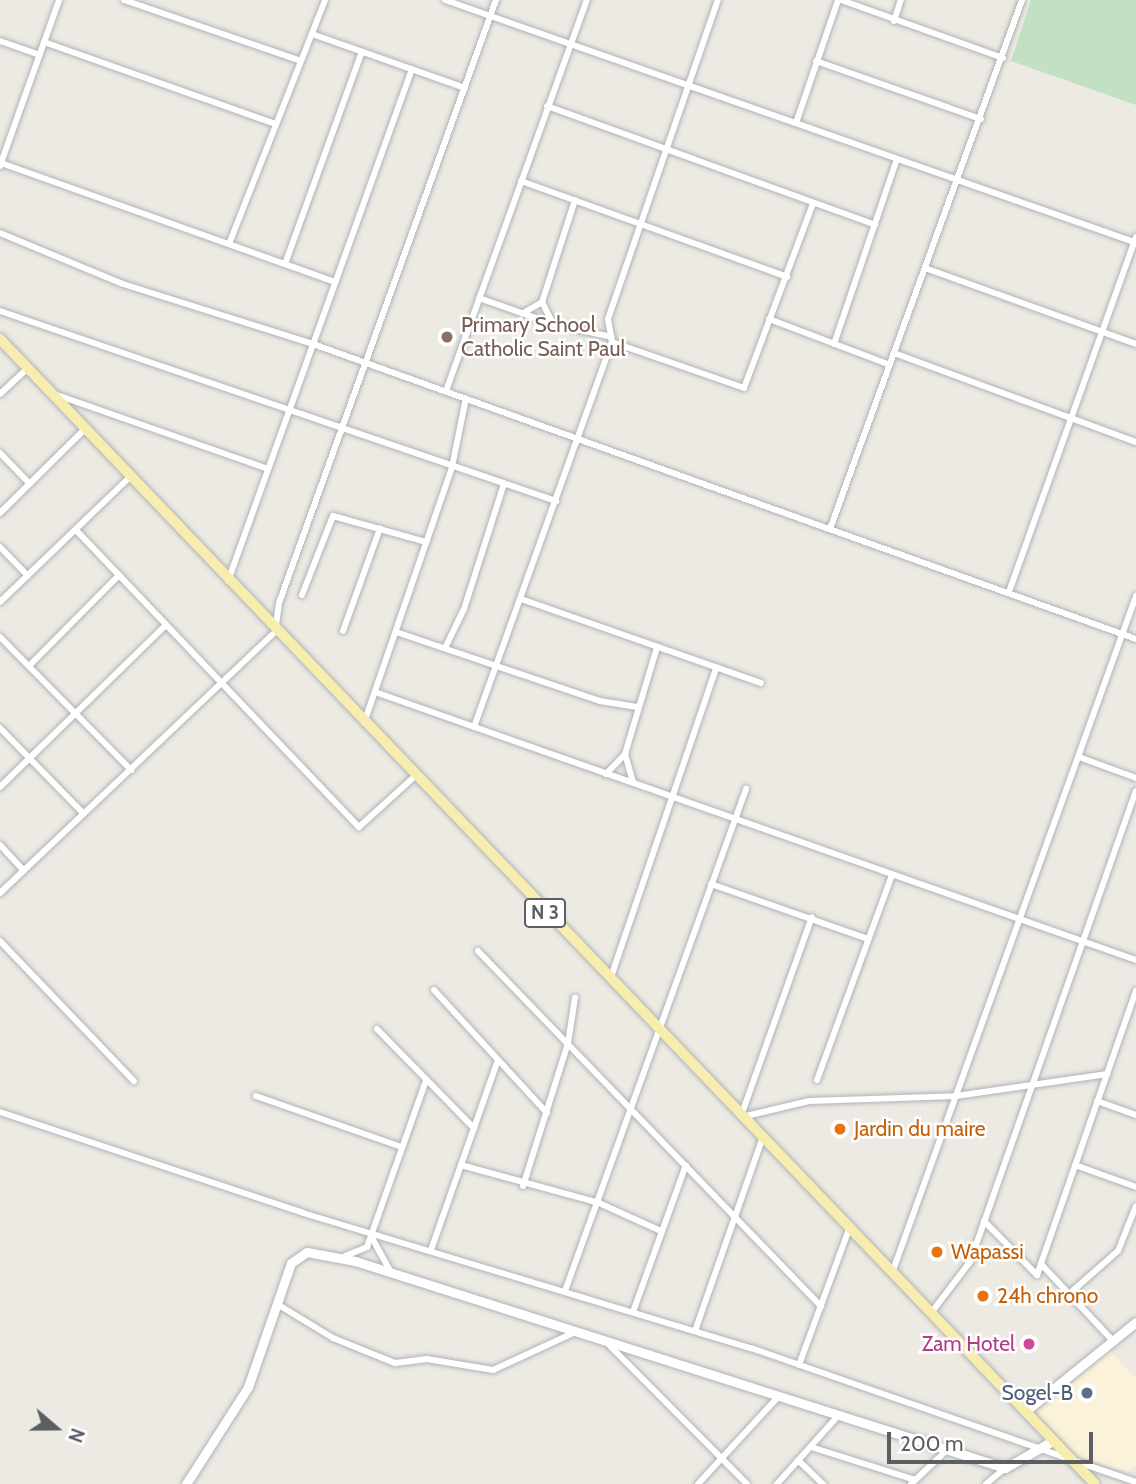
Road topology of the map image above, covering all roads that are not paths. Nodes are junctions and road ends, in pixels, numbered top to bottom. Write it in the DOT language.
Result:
graph roads {
  1 [pos="59,0"];
  2 [pos="124,0"];
  3 [pos="325,0"];
  4 [pos="445,0"];
  5 [pos="496,0"];
  6 [pos="587,0"];
  7 [pos="719,0"];
  8 [pos="839,0"];
  9 [pos="901,0"];
  10 [pos="1022,0"];
  11 [pos="491,16"];
  12 [pos="894,21"];
  13 [pos="312,34"];
  14 [pos="0,41"];
  15 [pos="44,42"];
  16 [pos="570,44"];
  17 [pos="362,51"];
  18 [pos="40,55"];
  19 [pos="1003,58"];
  20 [pos="301,61"];
  21 [pos="817,61"];
  22 [pos="412,69"];
  23 [pos="687,85"];
  24 [pos="465,88"];
  25 [pos="547,106"];
  26 [pos="981,119"];
  27 [pos="796,123"];
  28 [pos="276,124"];
  29 [pos="666,151"];
  30 [pos="897,159"];
  31 [pos="1,165"];
  32 [pos="521,181"];
  33 [pos="958,181"];
  34 [pos="575,200"];
  35 [pos="813,203"];
  36 [pos="641,224"];
  37 [pos="875,225"];
  38 [pos="0,233"];
  39 [pos="1135,240"];
  40 [pos="229,244"];
  41 [pos="285,264"];
  42 [pos="925,268"];
  43 [pos="787,277"];
  44 [pos="335,282"];
  45 [pos="479,298"];
  46 [pos="542,302"];
  47 [pos="0,311"];
  48 [pos="525,312"];
  49 [pos="769,318"];
  50 [pos="553,324"];
  51 [pos="1102,333"];
  52 [pos="0,339"];
  53 [pos="612,340"];
  54 [pos="313,344"];
  55 [pos="834,344"];
  56 [pos="1136,344"];
  57 [pos="894,353"];
  58 [pos="366,363"];
  59 [pos="890,365"];
  60 [pos="27,369"];
  61 [pos="446,391"];
  62 [pos="49,392"];
  63 [pos="0,394"];
  64 [pos="466,398"];
  65 [pos="288,414"];
  66 [pos="1071,418"];
  67 [pos="84,430"];
  68 [pos="343,432"];
  69 [pos="576,439"];
  70 [pos="1136,442"];
  71 [pos="0,453"];
  72 [pos="452,467"];
  73 [pos="268,470"];
  74 [pos="129,478"];
  75 [pos="30,484"];
  76 [pos="504,484"];
  77 [pos="556,501"];
  78 [pos="0,513"];
  79 [pos="380,528"];
  80 [pos="830,529"];
  81 [pos="76,530"];
  82 [pos="426,542"];
  83 [pos="0,547"];
  84 [pos="119,575"];
  85 [pos="28,576"];
  86 [pos="227,583"];
  87 [pos="1010,589"];
  88 [pos="302,595"];
  89 [pos="1136,596"];
  90 [pos="521,599"];
  91 [pos="0,602"];
  92 [pos="166,625"];
  93 [pos="343,631"];
  94 [pos="275,632"];
  95 [pos="396,632"];
  96 [pos="1123,634"];
  97 [pos="0,637"];
  98 [pos="1136,639"];
  99 [pos="446,646"];
  100 [pos="657,647"];
  101 [pos="498,661"];
  102 [pos="29,666"];
  103 [pos="716,668"];
  104 [pos="221,684"];
  105 [pos="761,684"];
  106 [pos="375,692"];
  107 [pos="638,707"];
  108 [pos="76,714"];
  109 [pos="364,724"];
  110 [pos="474,727"];
  111 [pos="0,728"];
  112 [pos="625,754"];
  113 [pos="1079,757"];
  114 [pos="29,759"];
  115 [pos="131,770"];
  116 [pos="606,774"];
  117 [pos="414,776"];
  118 [pos="1136,778"];
  119 [pos="633,782"];
  120 [pos="0,787"];
  121 [pos="746,789"];
  122 [pos="1136,791"];
  123 [pos="672,797"];
  124 [pos="84,814"];
  125 [pos="734,819"];
  126 [pos="0,845"];
  127 [pos="24,871"];
  128 [pos="892,875"];
  129 [pos="710,884"];
  130 [pos="0,893"];
  131 [pos="812,917"];
  132 [pos="1020,920"];
  133 [pos="868,940"];
  134 [pos="0,941"];
  135 [pos="1083,942"];
  136 [pos="478,951"];
  137 [pos="1136,960"];
  138 [pos="610,980"];
  139 [pos="434,990"];
  140 [pos="1136,991"];
  141 [pos="575,998"];
  142 [pos="377,1030"];
  143 [pos="657,1030"];
  144 [pos="568,1043"];
  145 [pos="498,1060"];
  146 [pos="1107,1074"];
  147 [pos="426,1080"];
  148 [pos="817,1080"];
  149 [pos="134,1081"];
  150 [pos="1029,1089"];
  151 [pos="256,1096"];
  152 [pos="956,1096"];
  153 [pos="1097,1101"];
  154 [pos="630,1106"];
  155 [pos="0,1112"];
  156 [pos="547,1112"];
  157 [pos="1136,1115"];
  158 [pos="740,1117"];
  159 [pos="474,1128"];
  160 [pos="762,1140"];
  161 [pos="402,1147"];
  162 [pos="461,1165"];
  163 [pos="686,1165"];
  164 [pos="1075,1165"];
  165 [pos="523,1186"];
  166 [pos="1136,1187"];
  167 [pos="599,1203"];
  168 [pos="1136,1206"];
  169 [pos="735,1218"];
  170 [pos="984,1221"];
  171 [pos="849,1229"];
  172 [pos="660,1231"];
  173 [pos="372,1233"];
  174 [pos="431,1250"];
  175 [pos="340,1256"];
  176 [pos="1041,1264"];
  177 [pos="391,1273"];
  178 [pos="892,1273"];
  179 [pos="565,1291"];
  180 [pos="1069,1294"];
  181 [pos="277,1304"];
  182 [pos="821,1306"];
  183 [pos="633,1312"];
  184 [pos="931,1312"];
  185 [pos="1136,1322"];
  186 [pos="695,1331"];
  187 [pos="571,1334"];
  188 [pos="1113,1341"];
  189 [pos="610,1346"];
  190 [pos="799,1365"];
  191 [pos="777,1398"];
  192 [pos="1027,1410"];
  193 [pos="837,1417"];
  194 [pos="1054,1440"];
  195 [pos="811,1447"];
  196 [pos="1043,1447"];
  197 [pos="947,1450"];
  198 [pos="722,1459"];
  199 [pos="798,1460"];
  200 [pos="1072,1460"];
  201 [pos="1005,1468"];
  202 [pos="187,1482"];
  203 [pos="913,1482"];
  204 [pos="1136,1482"];
  205 [pos="698,1484"];
  206 [pos="747,1484"];
  207 [pos="777,1484"];
  208 [pos="822,1484"];
  209 [pos="986,1484"];
  210 [pos="1095,1484"];
  1 -- 15 [label="street"];
  2 -- 20 [label="street"];
  3 -- 13 [label="street"];
  4 -- 11 [label="street"];
  5 -- 11 [label="street"];
  6 -- 16 [label="street"];
  7 -- 23 [label="street"];
  8 -- 12 [label="street"];
  8 -- 21 [label="street"];
  9 -- 12 [label="street"];
  10 -- 19 [label="street"];
  11 -- 16 [label="street"];
  11 -- 24 [label="street"];
  12 -- 19 [label="street"];
  13 -- 17 [label="street"];
  13 -- 20 [label="street"];
  14 -- 18 [label="street"];
  15 -- 18 [label="street"];
  15 -- 28 [label="street"];
  16 -- 23 [label="street"];
  16 -- 25 [label="street"];
  17 -- 22 [label="street"];
  17 -- 41 [label="street"];
  18 -- 31 [label="street"];
  19 -- 26 [label="street"];
  20 -- 28 [label="street"];
  21 -- 26 [label="street"];
  21 -- 27 [label="street"];
  22 -- 24 [label="street"];
  22 -- 44 [label="street"];
  23 -- 27 [label="street"];
  23 -- 29 [label="street"];
  24 -- 58 [label="street"];
  25 -- 29 [label="street"];
  25 -- 32 [label="street"];
  26 -- 33 [label="street"];
  27 -- 30 [label="street"];
  28 -- 40 [label="street"];
  29 -- 35 [label="street"];
  29 -- 36 [label="street"];
  30 -- 33 [label="street"];
  30 -- 37 [label="street"];
  31 -- 40 [label="street"];
  32 -- 34 [label="street"];
  32 -- 45 [label="street"];
  33 -- 39 [label="street"];
  33 -- 42 [label="street"];
  34 -- 36 [label="street"];
  34 -- 46 [label="street"];
  35 -- 37 [label="street"];
  35 -- 43 [label="street"];
  36 -- 43 [label="street"];
  36 -- 53 [label="street"];
  37 -- 55 [label="street"];
  38 -- 54 [label="street"];
  39 -- 51 [label="street"];
  40 -- 41 [label="street"];
  41 -- 44 [label="street"];
  42 -- 51 [label="street"];
  42 -- 57 [label="street"];
  43 -- 49 [label="street"];
  44 -- 54 [label="street"];
  45 -- 48 [label="street"];
  45 -- 61 [label="street"];
  46 -- 48 [label="street"];
  46 -- 50 [label="street"];
  47 -- 65 [label="street"];
  48 -- 50 [label="street"];
  49 -- 53 [label="street"];
  49 -- 55 [label="street"];
  50 -- 53 [label="street"];
  51 -- 56 [label="street"];
  51 -- 66 [label="street"];
  52 -- 60 [label="main road, N 3"];
  53 -- 69 [label="street"];
  54 -- 58 [label="street"];
  54 -- 65 [label="street"];
  55 -- 59 [label="street"];
  57 -- 59 [label="street"];
  57 -- 66 [label="street"];
  58 -- 61 [label="street"];
  58 -- 68 [label="street"];
  59 -- 80 [label="street"];
  60 -- 62 [label="main road, N 3"];
  60 -- 63 [label="street"];
  61 -- 64 [label="street"];
  62 -- 67 [label="main road, N 3"];
  62 -- 73 [label="street"];
  64 -- 69 [label="street"];
  64 -- 72 [label="street"];
  65 -- 68 [label="street"];
  65 -- 73 [label="street"];
  66 -- 70 [label="street"];
  66 -- 87 [label="street"];
  67 -- 74 [label="main road, N 3"];
  67 -- 75 [label="street"];
  68 -- 72 [label="street"];
  68 -- 94 [label="street"];
  69 -- 77 [label="street"];
  69 -- 80 [label="street"];
  71 -- 75 [label="street"];
  72 -- 76 [label="street"];
  72 -- 82 [label="street"];
  73 -- 86 [label="street"];
  74 -- 81 [label="street"];
  74 -- 86 [label="main road, N 3"];
  75 -- 78 [label="street"];
  76 -- 77 [label="street"];
  76 -- 99 [label="street"];
  77 -- 90 [label="street"];
  79 -- 82 [label="street"];
  79 -- 88 [label="street"];
  79 -- 93 [label="street"];
  80 -- 87 [label="street"];
  81 -- 84 [label="street"];
  81 -- 85 [label="street"];
  82 -- 95 [label="street"];
  83 -- 85 [label="street"];
  84 -- 92 [label="street"];
  84 -- 102 [label="street"];
  85 -- 91 [label="street"];
  86 -- 94 [label="main road, N 3"];
  87 -- 96 [label="street"];
  89 -- 96 [label="street"];
  90 -- 100 [label="street"];
  90 -- 101 [label="street"];
  92 -- 104 [label="street"];
  92 -- 108 [label="street"];
  94 -- 104 [label="street"];
  94 -- 109 [label="main road, N 3"];
  95 -- 99 [label="street"];
  95 -- 106 [label="street"];
  96 -- 98 [label="street"];
  96 -- 113 [label="street"];
  97 -- 102 [label="street"];
  99 -- 101 [label="street"];
  100 -- 103 [label="street"];
  100 -- 107 [label="street"];
  101 -- 107 [label="street"];
  101 -- 110 [label="street"];
  102 -- 108 [label="street"];
  103 -- 105 [label="street"];
  103 -- 123 [label="street"];
  104 -- 115 [label="street"];
  104 -- 117 [label="street"];
  106 -- 109 [label="street"];
  106 -- 110 [label="street"];
  107 -- 112 [label="street"];
  108 -- 114 [label="street"];
  108 -- 115 [label="street"];
  109 -- 117 [label="main road, N 3"];
  110 -- 116 [label="street"];
  111 -- 114 [label="street"];
  112 -- 116 [label="street"];
  112 -- 119 [label="street"];
  113 -- 118 [label="street"];
  113 -- 132 [label="street"];
  114 -- 120 [label="street"];
  114 -- 124 [label="street"];
  115 -- 124 [label="street"];
  116 -- 119 [label="street"];
  117 -- 138 [label="main road, N 3"];
  119 -- 123 [label="street"];
  121 -- 125 [label="street"];
  122 -- 135 [label="street"];
  123 -- 125 [label="street"];
  123 -- 138 [label="street"];
  124 -- 127 [label="street"];
  125 -- 128 [label="street"];
  125 -- 129 [label="street"];
  126 -- 127 [label="street"];
  127 -- 130 [label="street"];
  128 -- 132 [label="street"];
  128 -- 133 [label="street"];
  129 -- 131 [label="street"];
  129 -- 143 [label="street"];
  131 -- 133 [label="street"];
  131 -- 158 [label="street"];
  132 -- 135 [label="street"];
  132 -- 152 [label="street"];
  133 -- 148 [label="street"];
  134 -- 149 [label="street"];
  135 -- 137 [label="street"];
  135 -- 150 [label="street"];
  136 -- 144 [label="street"];
  138 -- 143 [label="main road, N 3"];
  139 -- 145 [label="street"];
  140 -- 146 [label="street"];
  141 -- 144 [label="street"];
  142 -- 147 [label="street"];
  143 -- 154 [label="street"];
  143 -- 158 [label="main road, N 3"];
  144 -- 154 [label="street"];
  144 -- 156 [label="street"];
  145 -- 156 [label="street"];
  145 -- 159 [label="street"];
  146 -- 150 [label="street"];
  146 -- 153 [label="street"];
  147 -- 159 [label="street"];
  147 -- 161 [label="street"];
  150 -- 152 [label="street"];
  150 -- 170 [label="street"];
  151 -- 161 [label="street"];
  152 -- 158 [label="street"];
  152 -- 178 [label="street"];
  153 -- 157 [label="street"];
  153 -- 164 [label="street"];
  154 -- 163 [label="street"];
  154 -- 167 [label="street"];
  155 -- 173 [label="street"];
  156 -- 165 [label="street"];
  158 -- 160 [label="main road, N 3"];
  159 -- 162 [label="street"];
  160 -- 169 [label="street"];
  160 -- 171 [label="main road, N 3"];
  161 -- 173 [label="street"];
  162 -- 165 [label="street"];
  162 -- 174 [label="street"];
  163 -- 169 [label="street"];
  163 -- 172 [label="street"];
  164 -- 166 [label="street"];
  164 -- 176 [label="street"];
  165 -- 167 [label="street"];
  167 -- 172 [label="street"];
  167 -- 179 [label="street"];
  168 -- 180 [label="street"];
  169 -- 182 [label="street"];
  169 -- 186 [label="street"];
  170 -- 176 [label="street"];
  170 -- 184 [label="street"];
  171 -- 178 [label="main road, N 3"];
  171 -- 182 [label="street"];
  172 -- 183 [label="street"];
  173 -- 174 [label="street"];
  173 -- 175 [label="street"];
  173 -- 177 [label="street"];
  174 -- 179 [label="street"];
  175 -- 177 [label="street"];
  175 -- 181 [label="street"];
  176 -- 180 [label="street"];
  177 -- 187 [label="street"];
  178 -- 184 [label="main road, N 3"];
  179 -- 183 [label="street"];
  180 -- 188 [label="street"];
  181 -- 187 [label="street"];
  181 -- 202 [label="street"];
  182 -- 190 [label="street"];
  183 -- 186 [label="street"];
  184 -- 192 [label="main road, N 3"];
  185 -- 188 [label="street"];
  186 -- 190 [label="street"];
  187 -- 189 [label="street"];
  188 -- 192 [label="street"];
  189 -- 191 [label="street"];
  189 -- 198 [label="street"];
  190 -- 196 [label="street"];
  191 -- 193 [label="street"];
  191 -- 198 [label="street"];
  192 -- 194 [label="main road, N 3"];
  193 -- 195 [label="street"];
  193 -- 197 [label="street"];
  194 -- 196 [label="street"];
  194 -- 200 [label="main road, N 3"];
  195 -- 199 [label="street"];
  195 -- 203 [label="street"];
  196 -- 200 [label="street"];
  196 -- 201 [label="street"];
  197 -- 201 [label="street"];
  197 -- 203 [label="street"];
  198 -- 205 [label="street"];
  198 -- 206 [label="street"];
  199 -- 207 [label="street"];
  199 -- 208 [label="street"];
  200 -- 204 [label="street"];
  200 -- 210 [label="main road, N 3"];
  201 -- 209 [label="street"];
}
